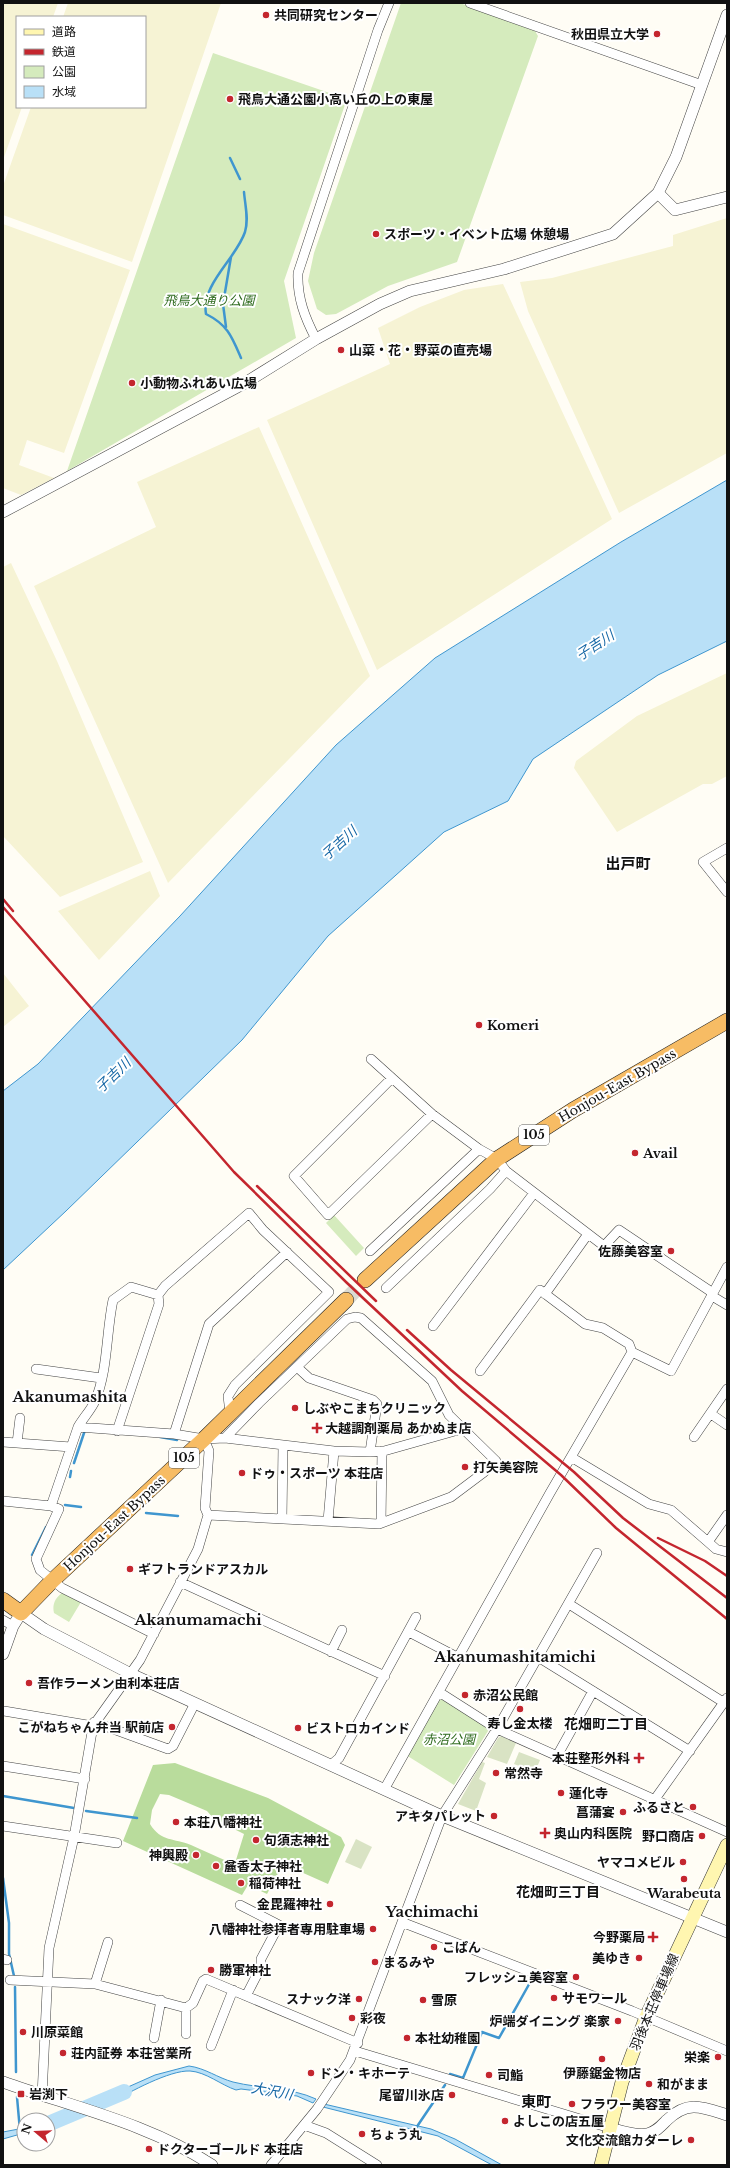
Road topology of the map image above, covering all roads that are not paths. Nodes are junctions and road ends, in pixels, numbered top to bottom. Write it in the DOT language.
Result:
graph roads {
  1 [pos="389,3"];
  2 [pos="470,3"];
  3 [pos="727,15"];
  4 [pos="702,85"];
  5 [pos="658,193"];
  6 [pos="727,197"];
  7 [pos="316,340"];
  8 [pos="3,512"];
  9 [pos="727,848"];
  10 [pos="727,892"];
  11 [pos="727,1021"];
  12 [pos="371,1059"];
  13 [pos="391,1079"];
  14 [pos="432,1114"];
  15 [pos="479,1149"];
  16 [pos="497,1159"];
  17 [pos="506,1171"];
  18 [pos="534,1192"];
  19 [pos="588,1234"];
  20 [pos="370,1251"];
  21 [pos="287,1252"];
  22 [pos="727,1267"];
  23 [pos="365,1280"];
  24 [pos="386,1288"];
  25 [pos="545,1294"];
  26 [pos="713,1294"];
  27 [pos="158,1295"];
  28 [pos="346,1300"];
  29 [pos="727,1305"];
  30 [pos="433,1326"];
  31 [pos="632,1352"];
  32 [pos="297,1367"];
  33 [pos="36,1369"];
  34 [pos="480,1371"];
  35 [pos="101,1378"];
  36 [pos="727,1389"];
  37 [pos="230,1413"];
  38 [pos="711,1414"];
  39 [pos="20,1418"];
  40 [pos="727,1425"];
  41 [pos="78,1427"];
  42 [pos="462,1429"];
  43 [pos="117,1430"];
  44 [pos="174,1434"];
  45 [pos="694,1437"];
  46 [pos="225,1438"];
  47 [pos="204,1439"];
  48 [pos="3,1442"];
  49 [pos="17,1443"];
  50 [pos="283,1444"];
  51 [pos="71,1447"];
  52 [pos="334,1451"];
  53 [pos="382,1451"];
  54 [pos="370,1452"];
  55 [pos="571,1456"];
  56 [pos="3,1501"];
  57 [pos="51,1506"];
  58 [pos="208,1515"];
  59 [pos="727,1515"];
  60 [pos="282,1519"];
  61 [pos="328,1521"];
  62 [pos="381,1523"];
  63 [pos="708,1542"];
  64 [pos="727,1552"];
  65 [pos="597,1553"];
  66 [pos="52,1581"];
  67 [pos="180,1582"];
  68 [pos="3,1600"];
  69 [pos="569,1604"];
  70 [pos="21,1613"];
  71 [pos="416,1617"];
  72 [pos="3,1620"];
  73 [pos="13,1626"];
  74 [pos="342,1630"];
  75 [pos="409,1632"];
  76 [pos="154,1634"];
  77 [pos="332,1652"];
  78 [pos="3,1654"];
  79 [pos="457,1657"];
  80 [pos="538,1657"];
  81 [pos="131,1674"];
  82 [pos="385,1676"];
  83 [pos="593,1691"];
  84 [pos="439,1692"];
  85 [pos="725,1700"];
  86 [pos="195,1703"];
  87 [pos="4,1710"];
  88 [pos="93,1724"];
  89 [pos="496,1729"];
  90 [pos="690,1752"];
  91 [pos="556,1756"];
  92 [pos="332,1764"];
  93 [pos="3,1766"];
  94 [pos="85,1779"];
  95 [pos="385,1788"];
  96 [pos="655,1799"];
  97 [pos="442,1816"];
  98 [pos="3,1826"];
  99 [pos="727,1832"];
  100 [pos="74,1837"];
  101 [pos="117,1843"];
  102 [pos="727,1846"];
  103 [pos="240,1905"];
  104 [pos="692,1917"];
  105 [pos="404,1923"];
  106 [pos="727,1932"];
  107 [pos="108,1942"];
  108 [pos="10,1980"];
  109 [pos="48,1981"];
  110 [pos="95,1984"];
  111 [pos="233,1990"];
  112 [pos="246,1996"];
  113 [pos="161,2000"];
  114 [pos="186,2008"];
  115 [pos="646,2017"];
  116 [pos="186,2034"];
  117 [pos="154,2038"];
  118 [pos="211,2046"];
  119 [pos="356,2047"];
  120 [pos="727,2051"];
  121 [pos="3,2082"];
  122 [pos="42,2096"];
  123 [pos="727,2115"];
  124 [pos="304,2125"];
  125 [pos="610,2128"];
  126 [pos="212,2165"];
  127 [pos="271,2165"];
  128 [pos="377,2165"];
  129 [pos="601,2165"];
  1 -- 7 [label="street"];
  2 -- 4 [label="street"];
  3 -- 4 [label="street"];
  4 -- 5 [label="street"];
  5 -- 6 [label="street"];
  5 -- 7 [label="street"];
  7 -- 8 [label="street"];
  9 -- 10 [label="street"];
  11 -- 16 [label="highway, Honjou-East Bypass / 105"];
  12 -- 13 [label="street"];
  13 -- 14 [label="street"];
  13 -- 14 [label="street"];
  14 -- 15 [label="street"];
  15 -- 16 [label="street"];
  15 -- 20 [label="street"];
  16 -- 17 [label="street"];
  16 -- 23 [label="highway, Honjou-East Bypass / 105"];
  17 -- 18 [label="street"];
  17 -- 24 [label="street"];
  18 -- 19 [label="street"];
  18 -- 30 [label="street"];
  19 -- 25 [label="street"];
  19 -- 26 [label="street"];
  21 -- 27 [label="street"];
  21 -- 37 [label="street"];
  21 -- 44 [label="street"];
  22 -- 26 [label="street"];
  25 -- 31 [label="street"];
  25 -- 34 [label="street"];
  26 -- 29 [label="street"];
  26 -- 31 [label="street"];
  27 -- 35 [label="street"];
  27 -- 43 [label="street"];
  28 -- 37 [label="highway, Honjou-East Bypass / 105"];
  31 -- 55 [label="street"];
  32 -- 42 [label="street"];
  32 -- 46 [label="street"];
  32 -- 54 [label="street"];
  33 -- 35 [label="street"];
  35 -- 41 [label="street"];
  36 -- 38 [label="street"];
  37 -- 47 [label="highway, Honjou-East Bypass / 105"];
  38 -- 40 [label="street"];
  38 -- 45 [label="street"];
  39 -- 49 [label="street"];
  41 -- 43 [label="street"];
  41 -- 51 [label="street"];
  42 -- 53 [label="street"];
  42 -- 62 [label="street"];
  43 -- 44 [label="street"];
  44 -- 47 [label="street"];
  46 -- 47 [label="street"];
  46 -- 50 [label="street"];
  47 -- 58 [label="street"];
  47 -- 66 [label="highway, Honjou-East Bypass / 105"];
  48 -- 49 [label="street"];
  49 -- 51 [label="street"];
  50 -- 52 [label="street"];
  50 -- 60 [label="street"];
  51 -- 57 [label="street"];
  52 -- 54 [label="street"];
  52 -- 61 [label="street"];
  53 -- 54 [label="street"];
  53 -- 62 [label="street"];
  55 -- 63 [label="street"];
  55 -- 79 [label="street"];
  56 -- 57 [label="street"];
  57 -- 66 [label="street"];
  58 -- 60 [label="street"];
  58 -- 67 [label="street"];
  59 -- 63 [label="street"];
  60 -- 61 [label="street"];
  61 -- 62 [label="street"];
  63 -- 64 [label="street"];
  65 -- 69 [label="street"];
  66 -- 70 [label="highway, Honjou-East Bypass / 105"];
  66 -- 76 [label="street"];
  67 -- 76 [label="street"];
  67 -- 77 [label="street"];
  68 -- 70 [label="highway"];
  69 -- 80 [label="street"];
  69 -- 85 [label="street"];
  70 -- 73 [label="street"];
  70 -- 81 [label="street"];
  71 -- 75 [label="street"];
  72 -- 73 [label="street"];
  73 -- 78 [label="street"];
  74 -- 77 [label="street"];
  75 -- 79 [label="street"];
  75 -- 82 [label="street"];
  76 -- 81 [label="street"];
  77 -- 82 [label="street"];
  79 -- 84 [label="street"];
  80 -- 83 [label="street"];
  80 -- 89 [label="street"];
  81 -- 86 [label="street"];
  81 -- 88 [label="street"];
  82 -- 92 [label="street"];
  83 -- 90 [label="street"];
  83 -- 91 [label="street"];
  84 -- 89 [label="street"];
  84 -- 95 [label="street"];
  85 -- 90 [label="street"];
  86 -- 88 [label="street"];
  86 -- 92 [label="street"];
  87 -- 88 [label="street"];
  88 -- 94 [label="street"];
  89 -- 91 [label="street"];
  89 -- 97 [label="street"];
  90 -- 96 [label="street"];
  91 -- 96 [label="street"];
  92 -- 95 [label="street"];
  93 -- 94 [label="street"];
  94 -- 100 [label="street"];
  95 -- 97 [label="street"];
  96 -- 99 [label="street"];
  97 -- 104 [label="street"];
  97 -- 105 [label="street"];
  98 -- 100 [label="street"];
  100 -- 101 [label="street"];
  100 -- 109 [label="street"];
  102 -- 104 [label="main road, 羽後本荘停車場線"];
  103 -- 112 [label="street"];
  104 -- 106 [label="street"];
  104 -- 115 [label="main road, 羽後本荘停車場線"];
  105 -- 115 [label="street"];
  105 -- 119 [label="street"];
  107 -- 110 [label="street"];
  108 -- 109 [label="street"];
  109 -- 110 [label="street"];
  109 -- 122 [label="street"];
  110 -- 113 [label="street"];
  111 -- 112 [label="street"];
  111 -- 114 [label="street"];
  111 -- 118 [label="street"];
  112 -- 119 [label="street"];
  113 -- 114 [label="street"];
  113 -- 117 [label="street"];
  114 -- 116 [label="street"];
  115 -- 120 [label="street"];
  115 -- 125 [label="main road, 羽後本荘停車場線"];
  119 -- 124 [label="street"];
  119 -- 125 [label="street"];
  121 -- 122 [label="street"];
  122 -- 126 [label="street"];
  123 -- 125 [label="street"];
  124 -- 127 [label="street"];
  124 -- 128 [label="street"];
  125 -- 129 [label="main road, 羽後本荘停車場線"];
}
